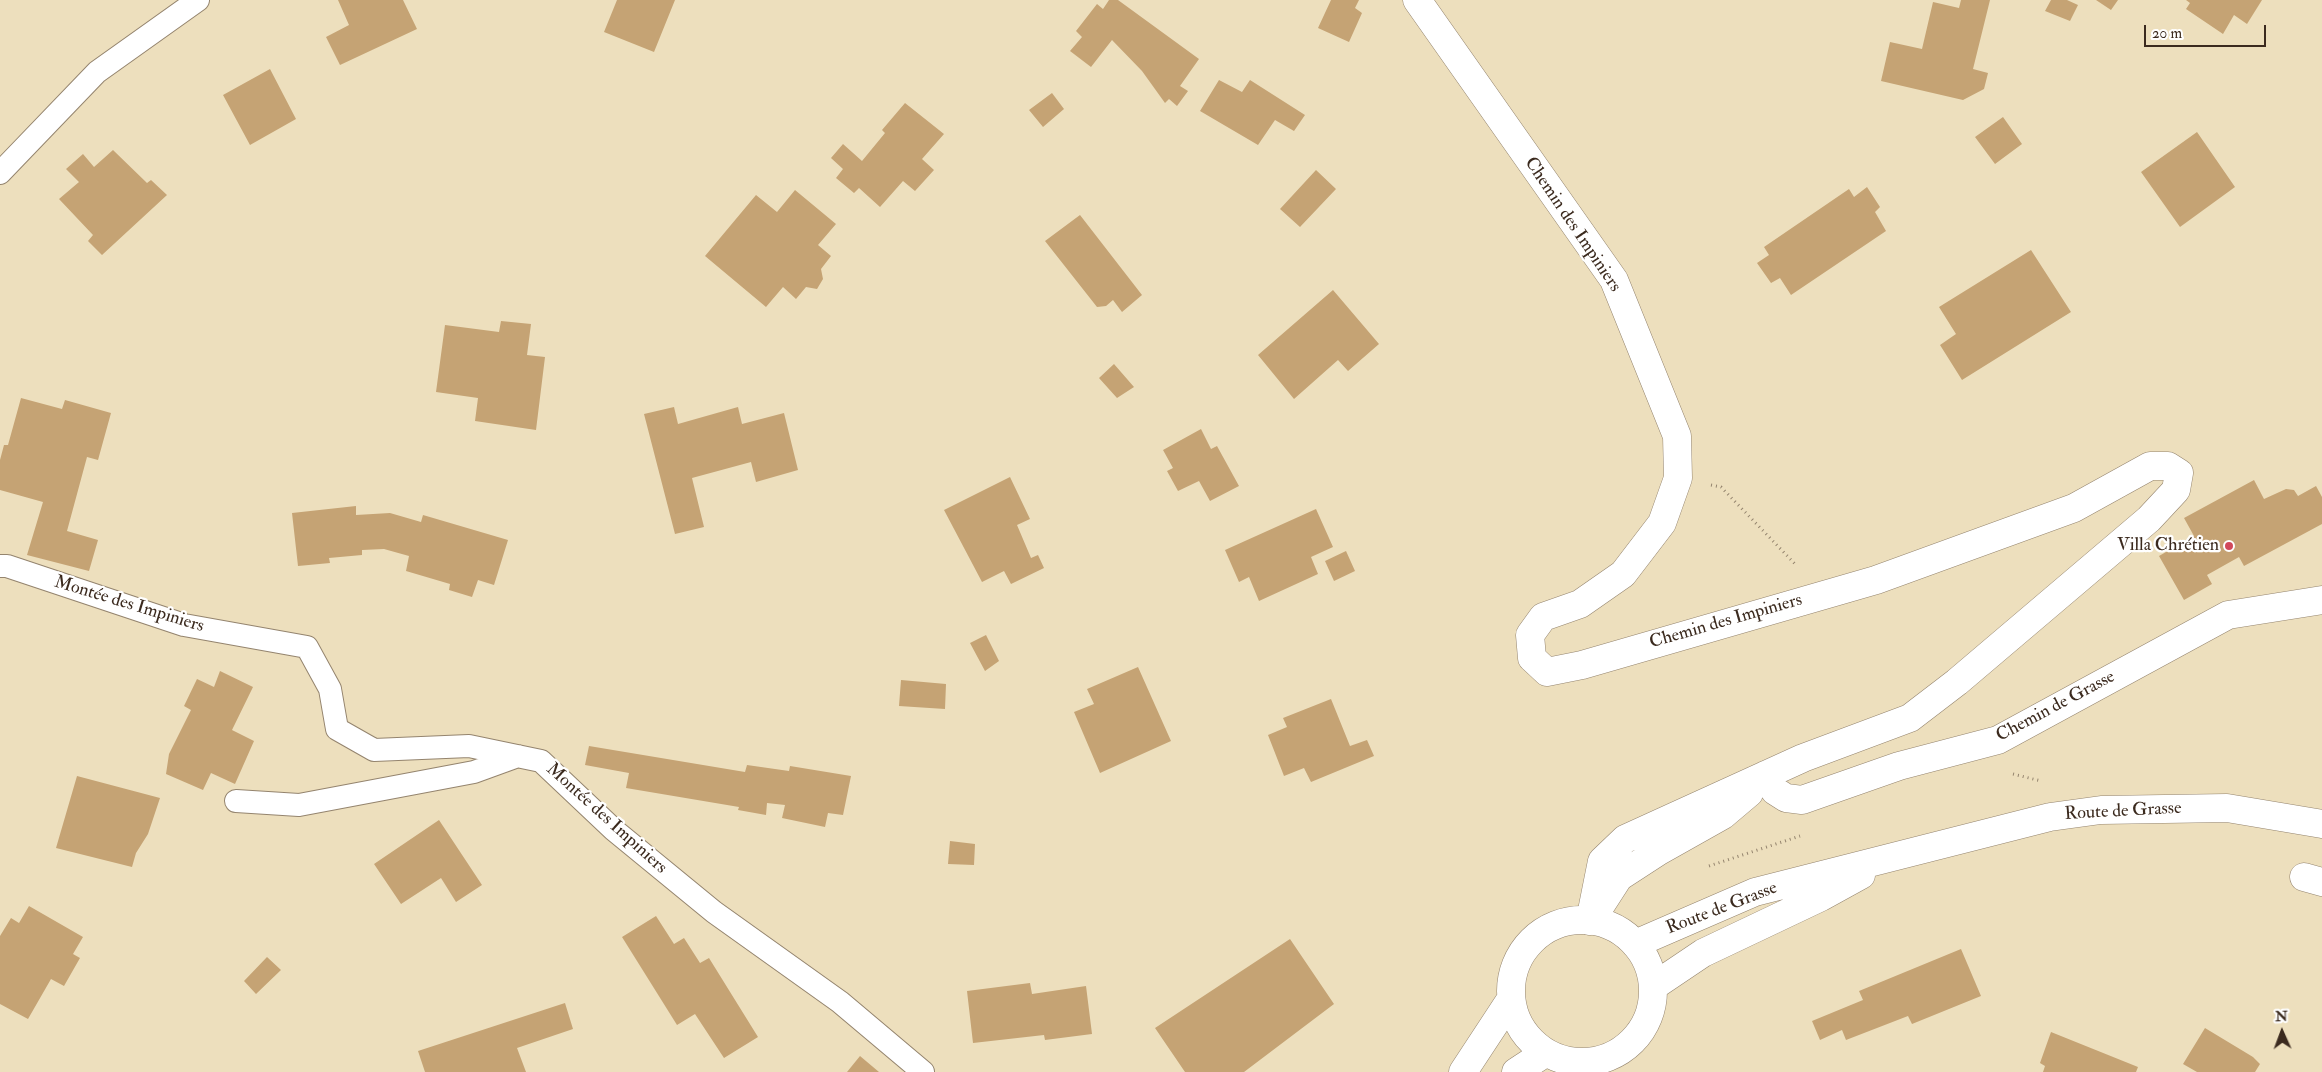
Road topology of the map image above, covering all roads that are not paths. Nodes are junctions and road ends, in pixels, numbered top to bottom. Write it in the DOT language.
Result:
graph roads {
  1 [pos="198,0"];
  2 [pos="1417,0"];
  3 [pos="0,173"];
  4 [pos="0,566"];
  5 [pos="2322,600"];
  6 [pos="518,756"];
  7 [pos="1765,775"];
  8 [pos="236,802"];
  9 [pos="2322,824"];
  10 [pos="1898,855"];
  11 [pos="1590,921"];
  12 [pos="1635,944"];
  13 [pos="1654,986"];
  14 [pos="1511,999"];
  15 [pos="1545,1053"];
  16 [pos="923,1072"];
  17 [pos="1463,1072"];
  18 [pos="1516,1072"];
  1 -- 3 [label="lane"];
  2 -- 7 [label="street, Chemin des Impiniers"];
  4 -- 6 [label="lane, Montée des Impiniers"];
  5 -- 7 [label="street, Chemin de Grasse"];
  6 -- 8 [label="lane"];
  6 -- 16 [label="lane, Montée des Impiniers"];
  7 -- 11 [label="street, Chemin des Impiniers"];
  9 -- 10 [label="street, Route de Grasse"];
  10 -- 12 [label="street, Route de Grasse"];
  10 -- 13 [label="street, Route de Grasse"];
  11 -- 12 [label="street"];
  11 -- 14 [label="street"];
  12 -- 13 [label="street"];
  13 -- 15 [label="street"];
  14 -- 15 [label="street"];
  14 -- 17 [label="street"];
  15 -- 18 [label="street"];
}
